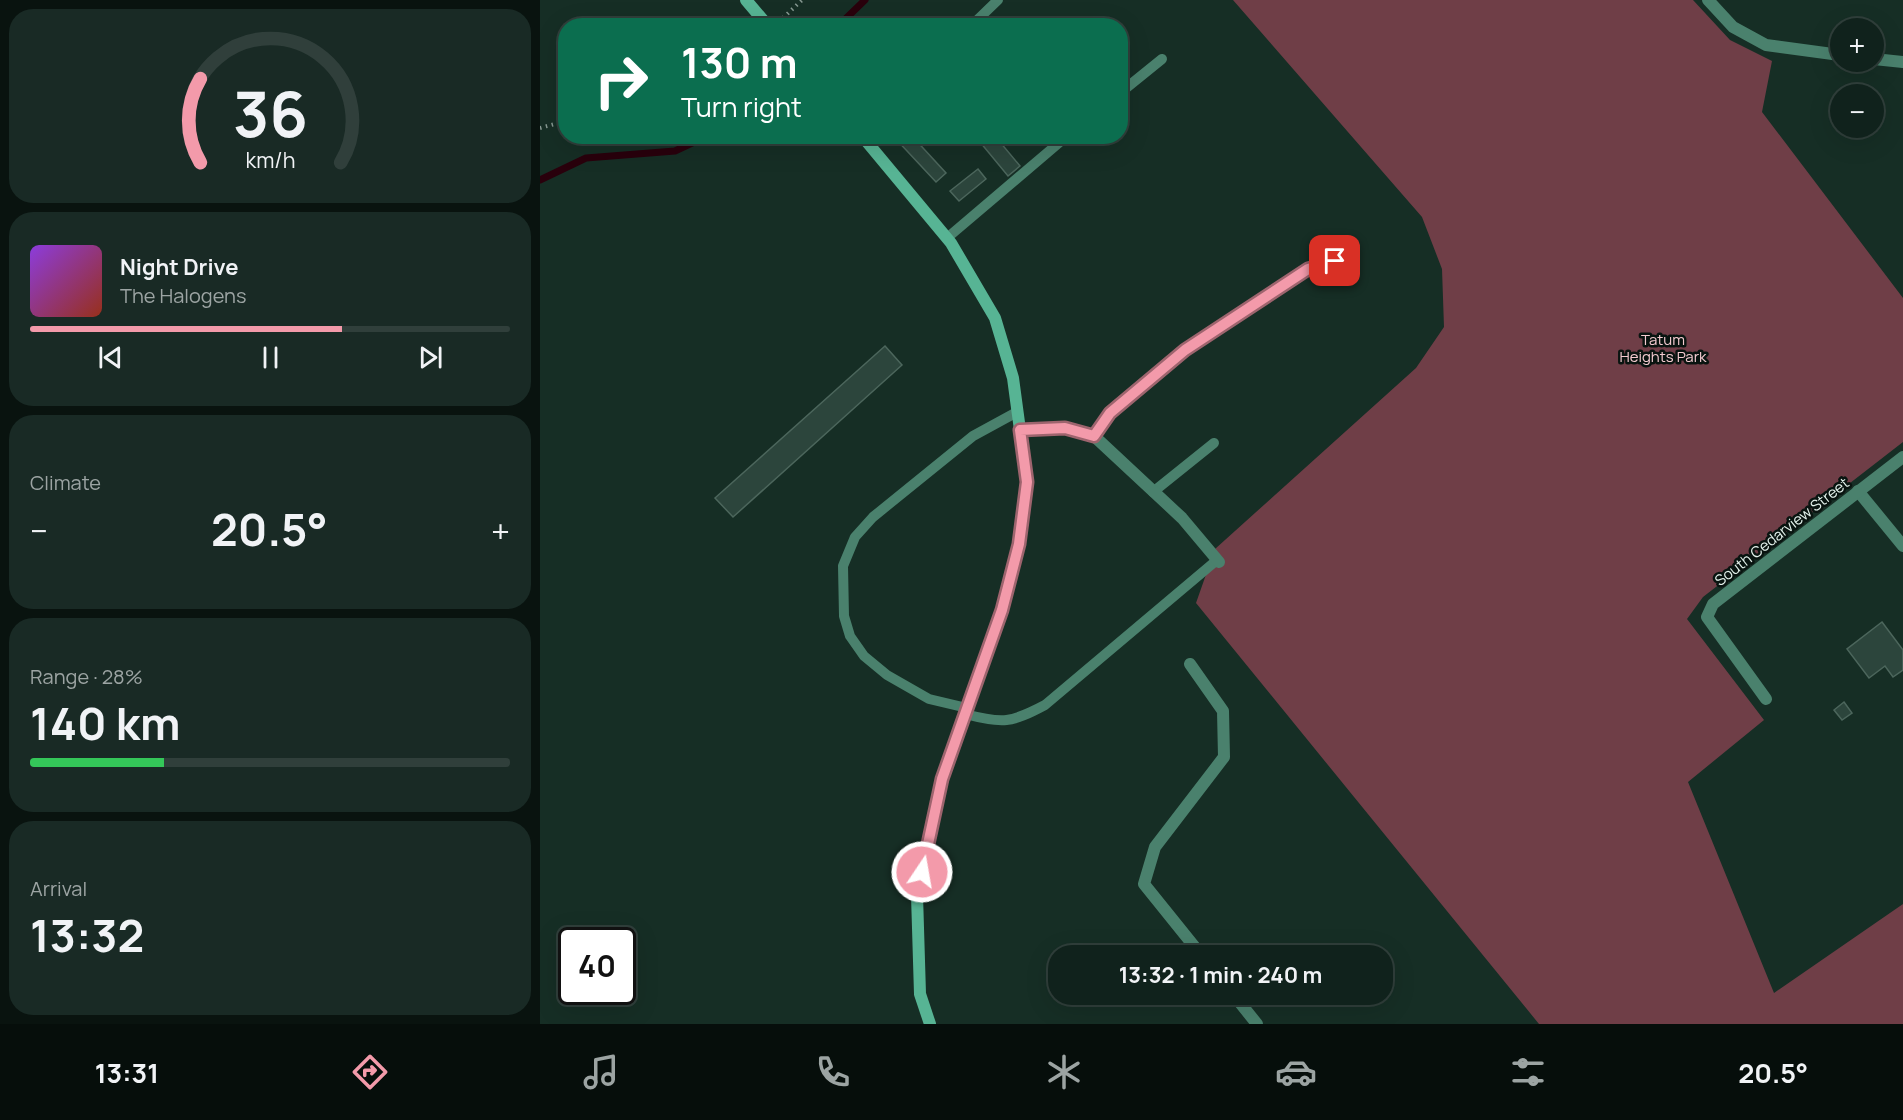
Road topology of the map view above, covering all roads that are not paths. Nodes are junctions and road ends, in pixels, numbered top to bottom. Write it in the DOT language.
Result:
graph roads {
  1 [pos="746,0"];
  2 [pos="998,0"];
  3 [pos="1708,0"];
  4 [pos="761,18"];
  5 [pos="979,18"];
  6 [pos="1830,54"];
  7 [pos="1162,59"];
  8 [pos="1884,60"];
  9 [pos="1903,62"];
  10 [pos="1128,87"];
  11 [pos="869,144"];
  12 [pos="1058,144"];
  13 [pos="947,238"];
  14 [pos="1335,261"];
  15 [pos="1017,412"];
  16 [pos="1020,430"];
  17 [pos="1094,436"];
  18 [pos="1214,443"];
  19 [pos="1903,457"];
  20 [pos="1858,491"];
  21 [pos="1153,492"];
  22 [pos="1903,546"];
  23 [pos="1218,561"];
  24 [pos="1190,664"];
  25 [pos="1766,699"];
  26 [pos="966,711"];
  27 [pos="1193,945"];
  28 [pos="1242,1005"];
  29 [pos="930,1024"];
  30 [pos="1257,1024"];
  1 -- 4 [label="street"];
  2 -- 5 [label="lane"];
  3 -- 6 [label="street"];
  7 -- 10 [label="lane"];
  8 -- 9 [label="street"];
  11 -- 13 [label="street"];
  12 -- 13 [label="lane"];
  13 -- 15 [label="street"];
  14 -- 17 [label="lane"];
  15 -- 16 [label="street"];
  15 -- 26 [label="lane"];
  16 -- 17 [label="street"];
  16 -- 26 [label="street"];
  17 -- 21 [label="street"];
  18 -- 21 [label="lane"];
  19 -- 20 [label="street, South Cedarview Street"];
  20 -- 22 [label="street"];
  20 -- 25 [label="street, South Cedarview Street"];
  21 -- 23 [label="street"];
  23 -- 26 [label="lane"];
  24 -- 27 [label="street"];
  26 -- 29 [label="street"];
  28 -- 30 [label="street"];
}
